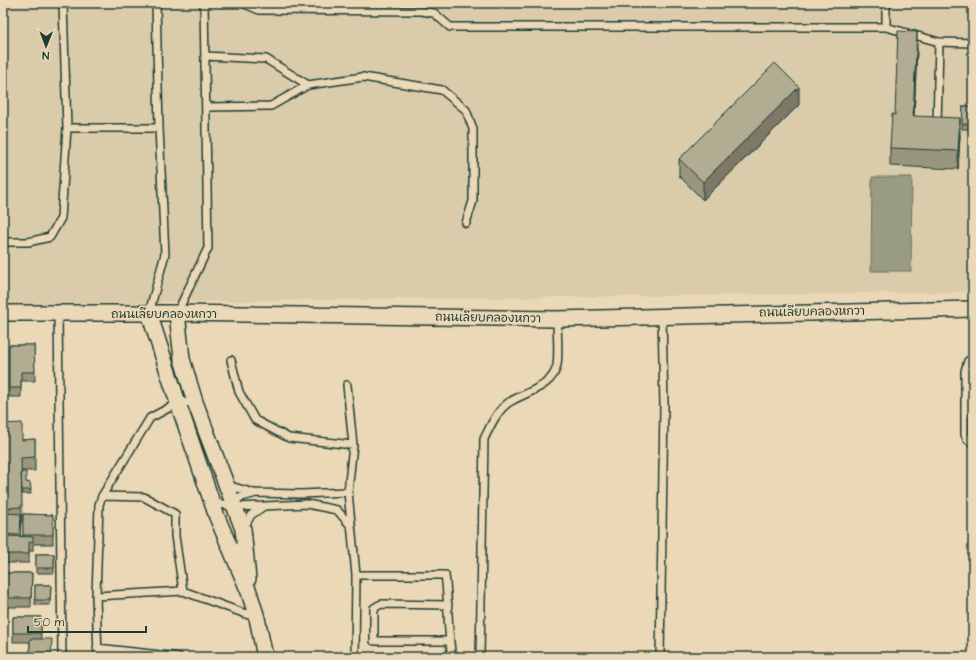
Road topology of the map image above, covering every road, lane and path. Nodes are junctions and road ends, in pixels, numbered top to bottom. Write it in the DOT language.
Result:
graph roads {
  1 [pos="63,3"];
  2 [pos="156,3"];
  3 [pos="204,3"];
  4 [pos="247,3"];
  5 [pos="886,3"];
  6 [pos="886,27"];
  7 [pos="940,42"];
  8 [pos="973,43"];
  9 [pos="205,56"];
  10 [pos="308,85"];
  11 [pos="206,107"];
  12 [pos="937,127"];
  13 [pos="67,128"];
  14 [pos="159,128"];
  15 [pos="466,223"];
  16 [pos="3,242"];
  17 [pos="973,309"];
  18 [pos="3,313"];
  19 [pos="58,313"];
  20 [pos="149,313"];
  21 [pos="177,313"];
  22 [pos="662,316"];
  23 [pos="557,319"];
  24 [pos="973,358"];
  25 [pos="230,360"];
  26 [pos="347,385"];
  27 [pos="178,402"];
  28 [pos="195,402"];
  29 [pos="973,443"];
  30 [pos="353,445"];
  31 [pos="348,492"];
  32 [pos="254,493"];
  33 [pos="102,496"];
  34 [pos="231,497"];
  35 [pos="212,502"];
  36 [pos="264,506"];
  37 [pos="351,527"];
  38 [pos="243,529"];
  39 [pos="356,574"];
  40 [pos="183,591"];
  41 [pos="250,592"];
  42 [pos="96,596"];
  43 [pos="448,605"];
  44 [pos="257,618"];
  45 [pos="449,641"];
  46 [pos="97,648"];
  47 [pos="62,657"];
  48 [pos="98,657"];
  49 [pos="179,657"];
  50 [pos="265,657"];
  51 [pos="355,657"];
  52 [pos="452,657"];
  53 [pos="480,657"];
  54 [pos="660,657"];
  1 -- 13 [label="lane"];
  2 -- 14 [label="lane"];
  3 -- 9 [label="lane"];
  4 -- 6 [label="lane"];
  5 -- 6 [label="lane"];
  6 -- 7 [label="lane"];
  7 -- 8 [label="lane"];
  7 -- 12 [label="lane"];
  9 -- 10 [label="lane"];
  9 -- 11 [label="lane"];
  10 -- 11 [label="lane"];
  10 -- 15 [label="lane"];
  11 -- 21 [label="lane"];
  13 -- 14 [label="lane"];
  13 -- 16 [label="lane"];
  14 -- 20 [label="lane"];
  17 -- 22 [label="street, ถนนเลียบคลองหกวา"];
  18 -- 19 [label="street, ถนนเลียบคลองหกวา"];
  19 -- 20 [label="street, ถนนเลียบคลองหกวา"];
  19 -- 47 [label="lane"];
  20 -- 21 [label="street, ถนนเลียบคลองหกวา"];
  20 -- 27 [label="street"];
  21 -- 23 [label="street, ถนนเลียบคลองหกวา"];
  21 -- 28 [label="street"];
  22 -- 23 [label="street, ถนนเลียบคลองหกวา"];
  22 -- 54 [label="lane"];
  23 -- 53 [label="lane"];
  24 -- 29 [label="lane"];
  25 -- 30 [label="lane"];
  26 -- 30 [label="lane"];
  27 -- 28 [label="lane"];
  27 -- 33 [label="lane"];
  27 -- 35 [label="street"];
  28 -- 34 [label="street"];
  30 -- 31 [label="lane"];
  31 -- 32 [label="lane"];
  31 -- 37 [label="lane"];
  32 -- 34 [label="lane"];
  32 -- 34 [label="lane"];
  33 -- 40 [label="lane"];
  33 -- 42 [label="lane"];
  34 -- 35 [label="lane"];
  34 -- 36 [label="lane"];
  34 -- 38 [label="street"];
  35 -- 41 [label="street"];
  36 -- 37 [label="lane"];
  36 -- 38 [label="lane"];
  37 -- 39 [label="lane"];
  38 -- 41 [label="street"];
  39 -- 43 [label="lane"];
  39 -- 51 [label="lane"];
  40 -- 42 [label="lane"];
  40 -- 44 [label="lane"];
  41 -- 44 [label="street"];
  42 -- 46 [label="lane"];
  43 -- 45 [label="lane"];
  43 -- 45 [label="lane"];
  44 -- 50 [label="street"];
  45 -- 52 [label="lane"];
  46 -- 48 [label="lane"];
  46 -- 49 [label="lane"];
}
